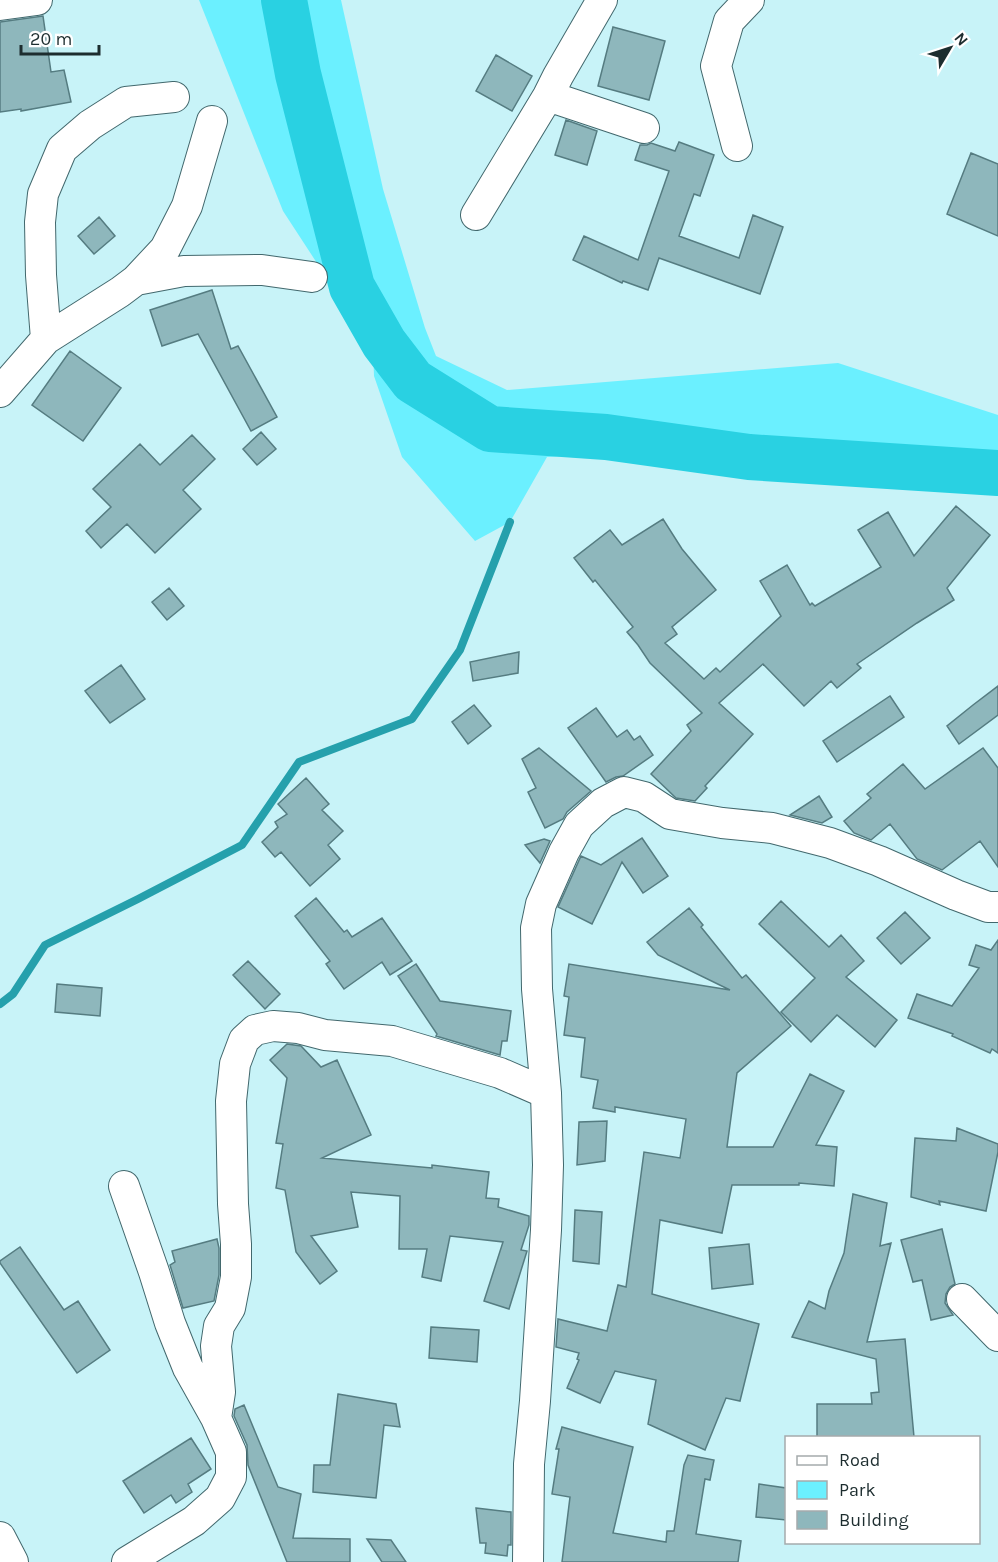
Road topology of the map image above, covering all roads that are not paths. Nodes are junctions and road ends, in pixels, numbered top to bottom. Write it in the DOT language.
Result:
graph roads {
  1 [pos="37,0"];
  2 [pos="602,0"];
  3 [pos="749,0"];
  4 [pos="0,5"];
  5 [pos="548,96"];
  6 [pos="174,97"];
  7 [pos="212,121"];
  8 [pos="645,128"];
  9 [pos="737,146"];
  10 [pos="476,215"];
  11 [pos="312,277"];
  12 [pos="136,280"];
  13 [pos="46,339"];
  14 [pos="0,392"];
  15 [pos="998,907"];
  16 [pos="546,1093"];
  17 [pos="124,1186"];
  18 [pos="962,1299"];
  19 [pos="998,1336"];
  20 [pos="216,1418"];
  21 [pos="0,1537"];
  22 [pos="13,1562"];
  23 [pos="127,1562"];
  24 [pos="528,1562"];
  1 -- 4 [label="street"];
  2 -- 5 [label="street"];
  3 -- 9 [label="street"];
  5 -- 8 [label="street"];
  5 -- 10 [label="street"];
  6 -- 13 [label="street"];
  7 -- 12 [label="street"];
  11 -- 12 [label="street"];
  12 -- 13 [label="street"];
  13 -- 14 [label="street"];
  15 -- 16 [label="street"];
  16 -- 20 [label="street"];
  16 -- 24 [label="street"];
  17 -- 20 [label="street"];
  18 -- 19 [label="street"];
  20 -- 23 [label="street"];
  21 -- 22 [label="street"];
}
